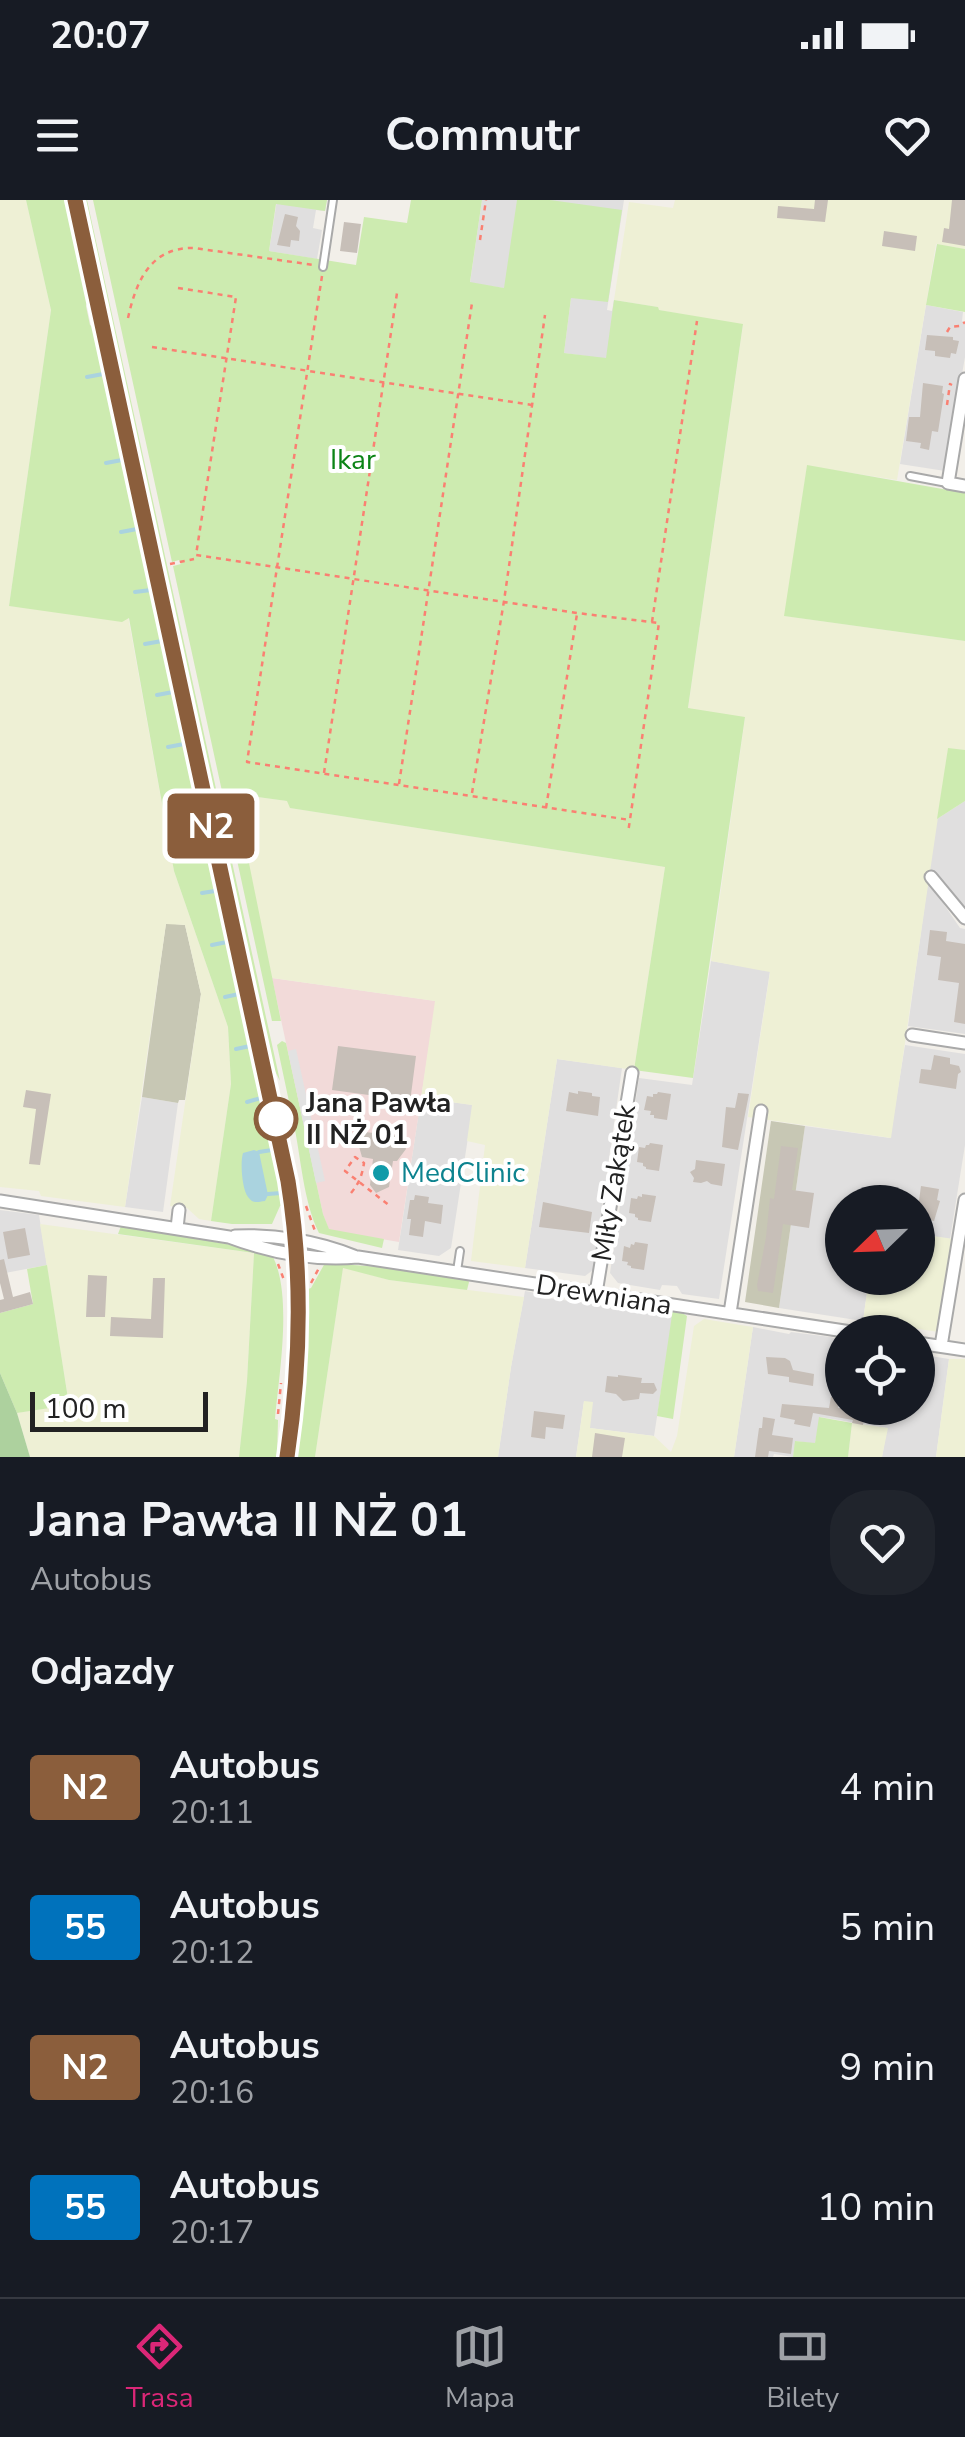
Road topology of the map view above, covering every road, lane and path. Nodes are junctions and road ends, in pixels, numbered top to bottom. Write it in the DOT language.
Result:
graph roads {
  1 [pos="75,200"];
  2 [pos="333,200"];
  3 [pos="486,200"];
  4 [pos="480,240"];
  5 [pos="323,266"];
  6 [pos="178,288"];
  7 [pos="397,294"];
  8 [pos="472,303"];
  9 [pos="544,315"];
  10 [pos="128,318"];
  11 [pos="697,322"];
  12 [pos="965,322"];
  13 [pos="946,332"];
  14 [pos="152,347"];
  15 [pos="226,358"];
  16 [pos="306,371"];
  17 [pos="965,378"];
  18 [pos="384,383"];
  19 [pos="460,394"];
  20 [pos="532,405"];
  21 [pos="910,476"];
  22 [pos="948,483"];
  23 [pos="965,486"];
  24 [pos="194,559"];
  25 [pos="170,564"];
  26 [pos="277,567"];
  27 [pos="354,578"];
  28 [pos="428,590"];
  29 [pos="504,602"];
  30 [pos="578,613"];
  31 [pos="652,622"];
  32 [pos="324,774"];
  33 [pos="399,785"];
  34 [pos="472,795"];
  35 [pos="546,808"];
  36 [pos="630,820"];
  37 [pos="628,833"];
  38 [pos="931,876"];
  39 [pos="965,918"];
  40 [pos="912,1035"];
  41 [pos="965,1043"];
  42 [pos="632,1073"];
  43 [pos="761,1111"];
  44 [pos="360,1182"];
  45 [pos="351,1194"];
  46 [pos="965,1200"];
  47 [pos="0,1201"];
  48 [pos="390,1206"];
  49 [pos="179,1210"];
  50 [pos="177,1228"];
  51 [pos="296,1247"];
  52 [pos="460,1251"];
  53 [pos="457,1272"];
  54 [pos="596,1293"];
  55 [pos="730,1313"];
  56 [pos="825,1328"];
  57 [pos="935,1345"];
  58 [pos="940,1346"];
  59 [pos="965,1350"];
  60 [pos="281,1384"];
  61 [pos="278,1417"];
  62 [pos="287,1457"];
  1 -- 51 [label="street"];
  2 -- 5 [label="lane"];
  3 -- 4 [label="path"];
  5 -- 10 [label="path"];
  5 -- 16 [label="path"];
  6 -- 15 [label="path"];
  7 -- 18 [label="path"];
  8 -- 19 [label="path"];
  9 -- 20 [label="path"];
  11 -- 31 [label="path"];
  12 -- 13 [label="path"];
  14 -- 15 [label="path"];
  15 -- 16 [label="path"];
  15 -- 26 [label="path"];
  16 -- 18 [label="path"];
  16 -- 26 [label="path"];
  17 -- 22 [label="street"];
  18 -- 19 [label="path"];
  18 -- 27 [label="path"];
  19 -- 20 [label="path"];
  19 -- 28 [label="path"];
  20 -- 29 [label="path"];
  21 -- 22 [label="lane"];
  22 -- 23 [label="street"];
  24 -- 25 [label="path"];
  26 -- 27 [label="path"];
  26 -- 32 [label="path"];
  27 -- 28 [label="path"];
  27 -- 32 [label="path"];
  28 -- 29 [label="path"];
  28 -- 33 [label="path"];
  29 -- 30 [label="path"];
  29 -- 34 [label="path"];
  30 -- 31 [label="path"];
  30 -- 35 [label="path"];
  31 -- 36 [label="path"];
  32 -- 33 [label="path"];
  33 -- 34 [label="path"];
  34 -- 35 [label="path"];
  35 -- 36 [label="path"];
  36 -- 37 [label="path"];
  38 -- 39 [label="street"];
  40 -- 41 [label="street"];
  42 -- 54 [label="street, Miły Zakątek"];
  43 -- 55 [label="street"];
  44 -- 44 [label="path"];
  44 -- 45 [label="path"];
  44 -- 48 [label="path"];
  46 -- 58 [label="street"];
  47 -- 50 [label="street, Drewniana"];
  49 -- 50 [label="street"];
  50 -- 51 [label="street, Drewniana"];
  51 -- 53 [label="street, Drewniana"];
  51 -- 62 [label="street"];
  52 -- 53 [label="lane"];
  53 -- 54 [label="street, Drewniana"];
  54 -- 55 [label="street, Drewniana"];
  55 -- 56 [label="street, Drewniana"];
  57 -- 58 [label="street"];
  58 -- 59 [label="street"];
  60 -- 61 [label="path"];
}
